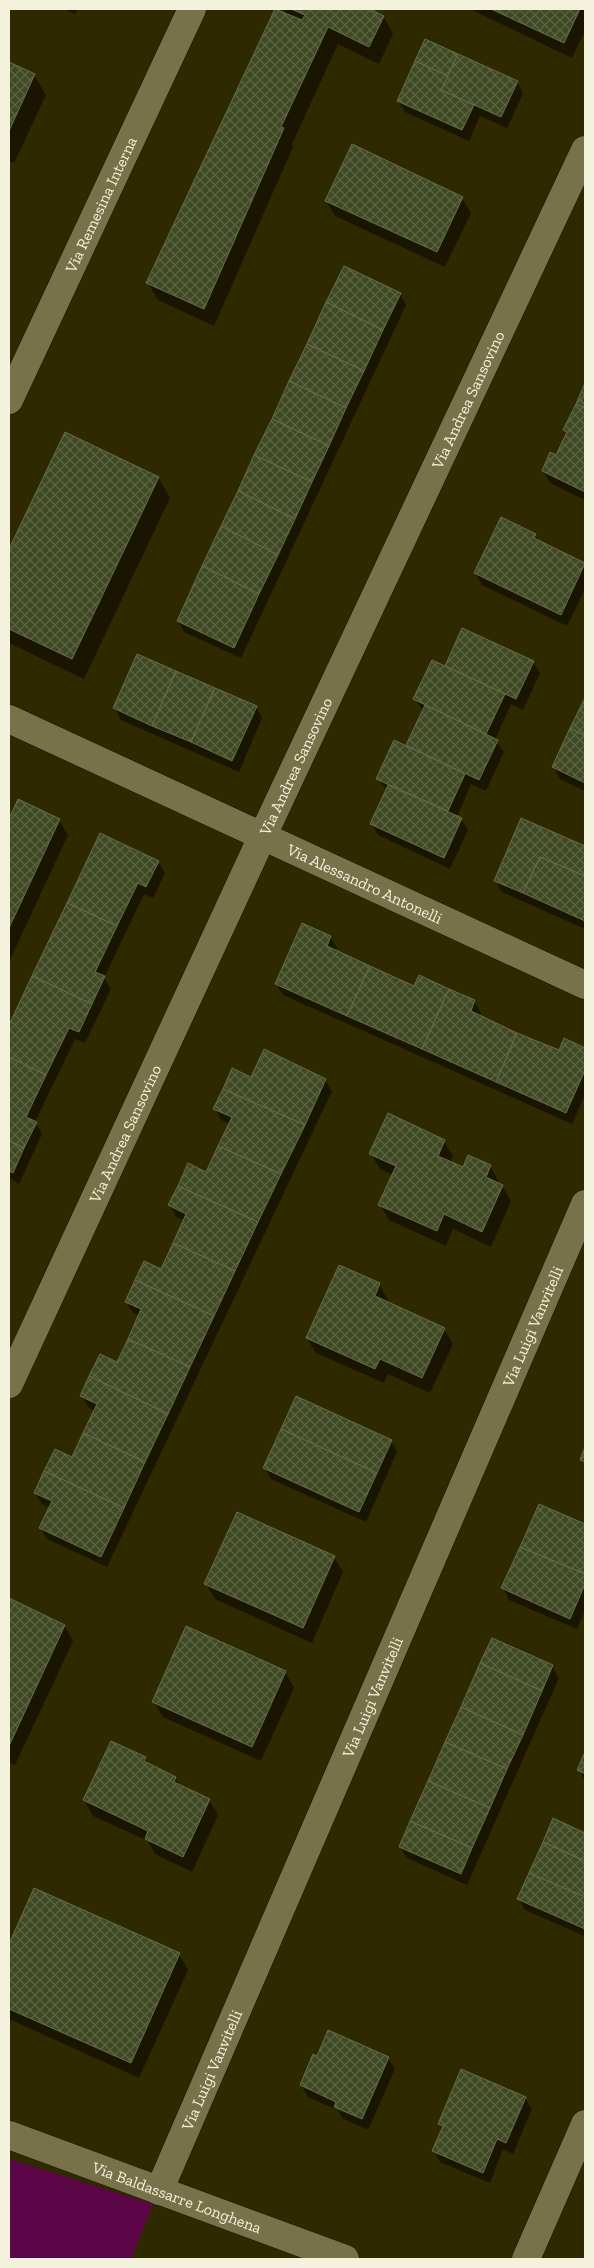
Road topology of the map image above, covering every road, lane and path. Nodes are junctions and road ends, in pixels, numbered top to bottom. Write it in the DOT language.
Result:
graph roads {
  1 [pos="192,9"];
  2 [pos="585,150"];
  3 [pos="9,400"];
  4 [pos="9,719"];
  5 [pos="263,835"];
  6 [pos="585,985"];
  7 [pos="585,1204"];
  8 [pos="9,1384"];
  9 [pos="585,2124"];
  10 [pos="9,2136"];
  11 [pos="159,2191"];
  12 [pos="344,2259"];
  13 [pos="526,2259"];
  1 -- 3 [label="street, Via Remesina Interna"];
  2 -- 5 [label="street, Via Andrea Sansovino"];
  4 -- 5 [label="street, Via Alessandro Antonelli"];
  5 -- 6 [label="street, Via Alessandro Antonelli"];
  5 -- 8 [label="street, Via Andrea Sansovino"];
  7 -- 11 [label="street, Via Luigi Vanvitelli"];
  9 -- 13 [label="street"];
  10 -- 11 [label="street, Via Baldassarre Longhena"];
  11 -- 12 [label="street, Via Baldassarre Longhena"];
}
